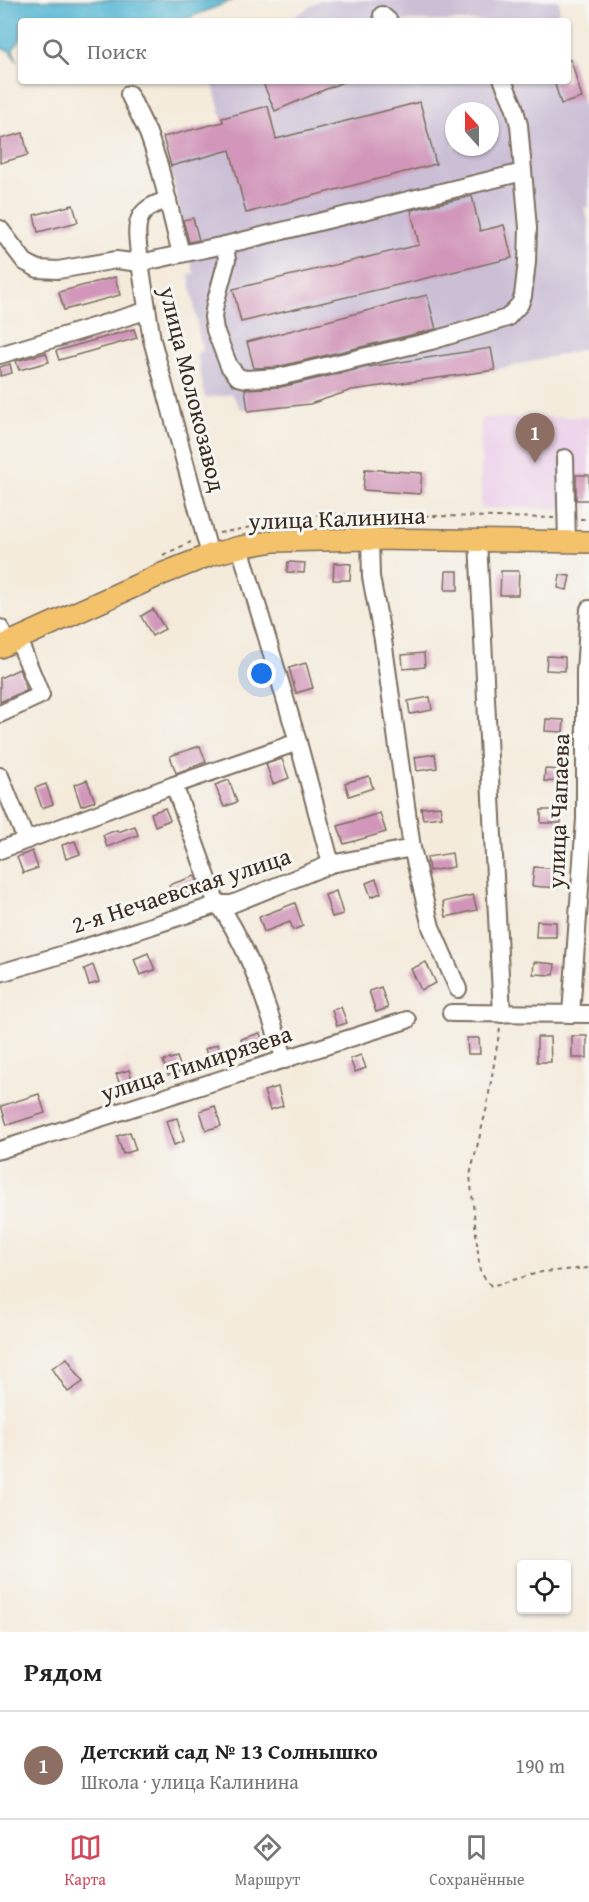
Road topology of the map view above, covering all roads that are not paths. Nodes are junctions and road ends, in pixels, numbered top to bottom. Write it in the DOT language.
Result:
graph roads {
  1 [pos="504,84"];
  2 [pos="129,94"];
  3 [pos="523,172"];
  4 [pos="168,200"];
  5 [pos="3,237"];
  6 [pos="225,245"];
  7 [pos="181,254"];
  8 [pos="140,263"];
  9 [pos="146,311"];
  10 [pos="0,355"];
  11 [pos="565,458"];
  12 [pos="370,539"];
  13 [pos="478,541"];
  14 [pos="567,542"];
  15 [pos="589,542"];
  16 [pos="240,547"];
  17 [pos="210,555"];
  18 [pos="589,609"];
  19 [pos="6,640"];
  20 [pos="0,714"];
  21 [pos="298,742"];
  22 [pos="0,776"];
  23 [pos="174,785"];
  24 [pos="26,840"];
  25 [pos="412,848"];
  26 [pos="0,850"];
  27 [pos="331,864"];
  28 [pos="219,904"];
  29 [pos="0,972"];
  30 [pos="458,989"];
  31 [pos="451,1013"];
  32 [pos="502,1014"];
  33 [pos="571,1014"];
  34 [pos="589,1014"];
  35 [pos="407,1020"];
  36 [pos="285,1060"];
  37 [pos="0,1150"];
  1 -- 3 [label="street"];
  2 -- 4 [label="street, улица Молокозавод"];
  3 -- 6 [label="street"];
  3 -- 6 [label="street"];
  4 -- 7 [label="street, улица Молокозавод"];
  4 -- 8 [label="street"];
  5 -- 8 [label="street"];
  6 -- 7 [label="street"];
  7 -- 8 [label="street, улица Молокозавод"];
  8 -- 9 [label="street, улица Молокозавод"];
  9 -- 10 [label="street"];
  9 -- 17 [label="street, улица Молокозавод"];
  11 -- 14 [label="street"];
  12 -- 13 [label="main road, улица Калинина"];
  12 -- 16 [label="main road, улица Калинина"];
  12 -- 25 [label="street"];
  13 -- 14 [label="main road, улица Калинина"];
  13 -- 32 [label="street"];
  14 -- 15 [label="main road, улица Калинина"];
  16 -- 17 [label="main road, улица Калинина"];
  16 -- 21 [label="street"];
  17 -- 19 [label="main road, улица Калинина"];
  18 -- 33 [label="street, улица Чапаева"];
  19 -- 20 [label="street"];
  21 -- 23 [label="street"];
  21 -- 27 [label="street"];
  22 -- 24 [label="street"];
  23 -- 24 [label="street"];
  23 -- 28 [label="street"];
  24 -- 26 [label="street"];
  25 -- 27 [label="street, 2-я Нечаевская улица"];
  25 -- 30 [label="street"];
  27 -- 28 [label="street, 2-я Нечаевская улица"];
  28 -- 29 [label="street, 2-я Нечаевская улица"];
  28 -- 36 [label="street"];
  31 -- 32 [label="street"];
  32 -- 33 [label="street"];
  33 -- 34 [label="street"];
  35 -- 36 [label="street, улица Тимирязева"];
  36 -- 37 [label="street, улица Тимирязева"];
}
